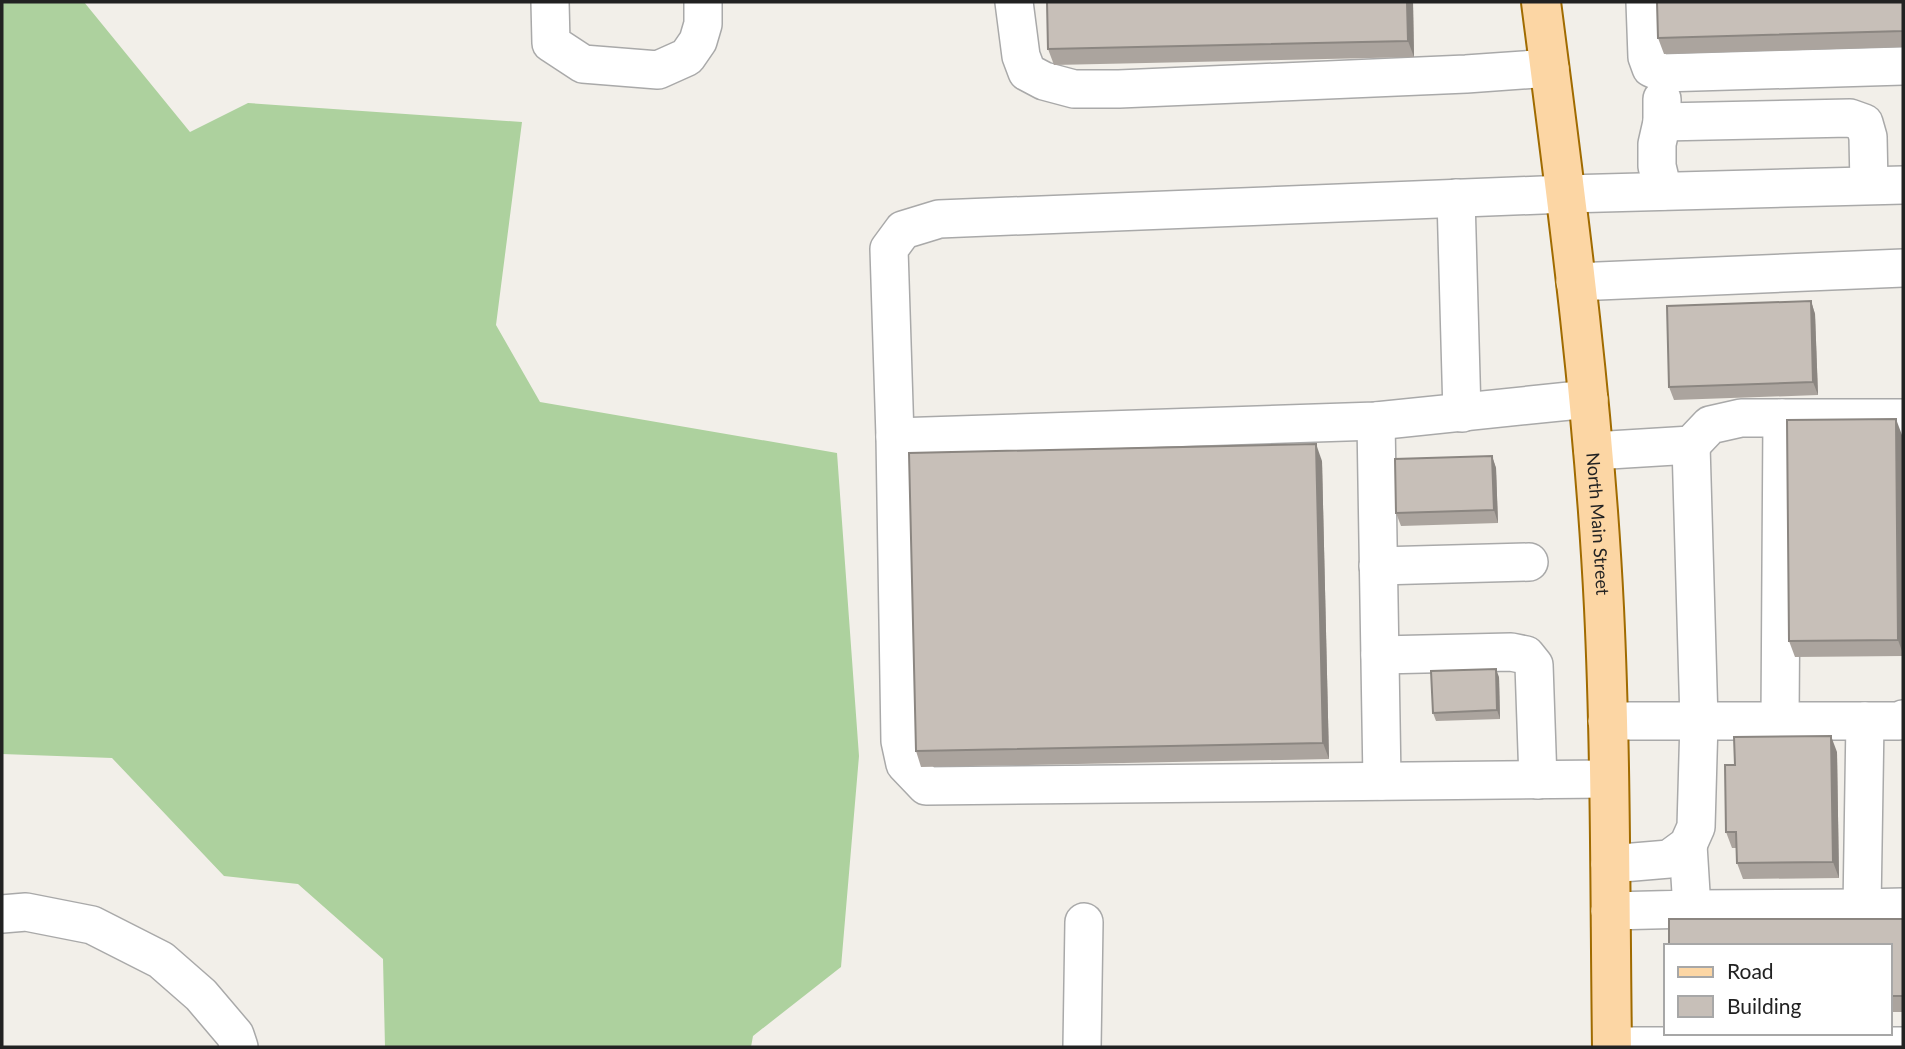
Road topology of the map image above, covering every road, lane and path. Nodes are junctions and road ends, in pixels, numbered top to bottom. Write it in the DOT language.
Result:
graph roads {
  1 [pos="550,2"];
  2 [pos="703,2"];
  3 [pos="1014,2"];
  4 [pos="1541,2"];
  5 [pos="1645,2"];
  6 [pos="1903,66"];
  7 [pos="1550,68"];
  8 [pos="1662,73"];
  9 [pos="1662,122"];
  10 [pos="1886,185"];
  11 [pos="1663,191"];
  12 [pos="1566,194"];
  13 [pos="1456,198"];
  14 [pos="1903,268"];
  15 [pos="1575,282"];
  16 [pos="1589,399"];
  17 [pos="1462,413"];
  18 [pos="1783,418"];
  19 [pos="1903,418"];
  20 [pos="1376,422"];
  21 [pos="895,437"];
  22 [pos="1691,445"];
  23 [pos="1593,451"];
  24 [pos="1529,562"];
  25 [pos="1378,566"];
  26 [pos="1380,655"];
  27 [pos="1903,719"];
  28 [pos="1607,721"];
  29 [pos="1699,721"];
  30 [pos="1780,721"];
  31 [pos="1866,721"];
  32 [pos="1609,779"];
  33 [pos="1538,780"];
  34 [pos="1382,781"];
  35 [pos="1688,845"];
  36 [pos="1610,864"];
  37 [pos="1903,907"];
  38 [pos="1862,908"];
  39 [pos="1692,909"];
  40 [pos="1610,911"];
  41 [pos="2,914"];
  42 [pos="1084,922"];
  43 [pos="1903,1046"];
  44 [pos="239,1047"];
  45 [pos="1082,1047"];
  46 [pos="1612,1047"];
  1 -- 2 [label="street"];
  3 -- 7 [label="street"];
  4 -- 7 [label="main road, North Main Street"];
  5 -- 8 [label="street"];
  6 -- 8 [label="street"];
  7 -- 12 [label="main road, North Main Street"];
  8 -- 9 [label="street"];
  9 -- 10 [label="street"];
  9 -- 11 [label="street"];
  10 -- 11 [label="street"];
  11 -- 12 [label="street"];
  12 -- 13 [label="street"];
  12 -- 15 [label="main road, North Main Street"];
  13 -- 17 [label="street"];
  13 -- 21 [label="street"];
  14 -- 15 [label="street"];
  15 -- 16 [label="main road, North Main Street"];
  16 -- 17 [label="street"];
  16 -- 23 [label="main road, North Main Street"];
  17 -- 20 [label="street"];
  18 -- 19 [label="street"];
  18 -- 22 [label="street"];
  18 -- 30 [label="street"];
  20 -- 21 [label="street"];
  20 -- 25 [label="street"];
  21 -- 34 [label="street"];
  22 -- 23 [label="street"];
  22 -- 29 [label="street"];
  23 -- 28 [label="main road, North Main Street"];
  24 -- 25 [label="street"];
  25 -- 26 [label="street"];
  26 -- 33 [label="street"];
  26 -- 34 [label="street"];
  27 -- 31 [label="street"];
  28 -- 29 [label="street"];
  28 -- 32 [label="main road, North Main Street"];
  29 -- 30 [label="street"];
  29 -- 35 [label="street"];
  30 -- 31 [label="street"];
  31 -- 38 [label="street"];
  32 -- 33 [label="street"];
  32 -- 36 [label="main road, North Main Street"];
  33 -- 34 [label="street"];
  35 -- 36 [label="street"];
  35 -- 39 [label="street"];
  36 -- 40 [label="main road, North Main Street"];
  37 -- 38 [label="street"];
  38 -- 39 [label="street"];
  39 -- 40 [label="street"];
  40 -- 46 [label="main road, North Main Street"];
  41 -- 44 [label="street"];
  42 -- 45 [label="street"];
  43 -- 46 [label="street"];
}
